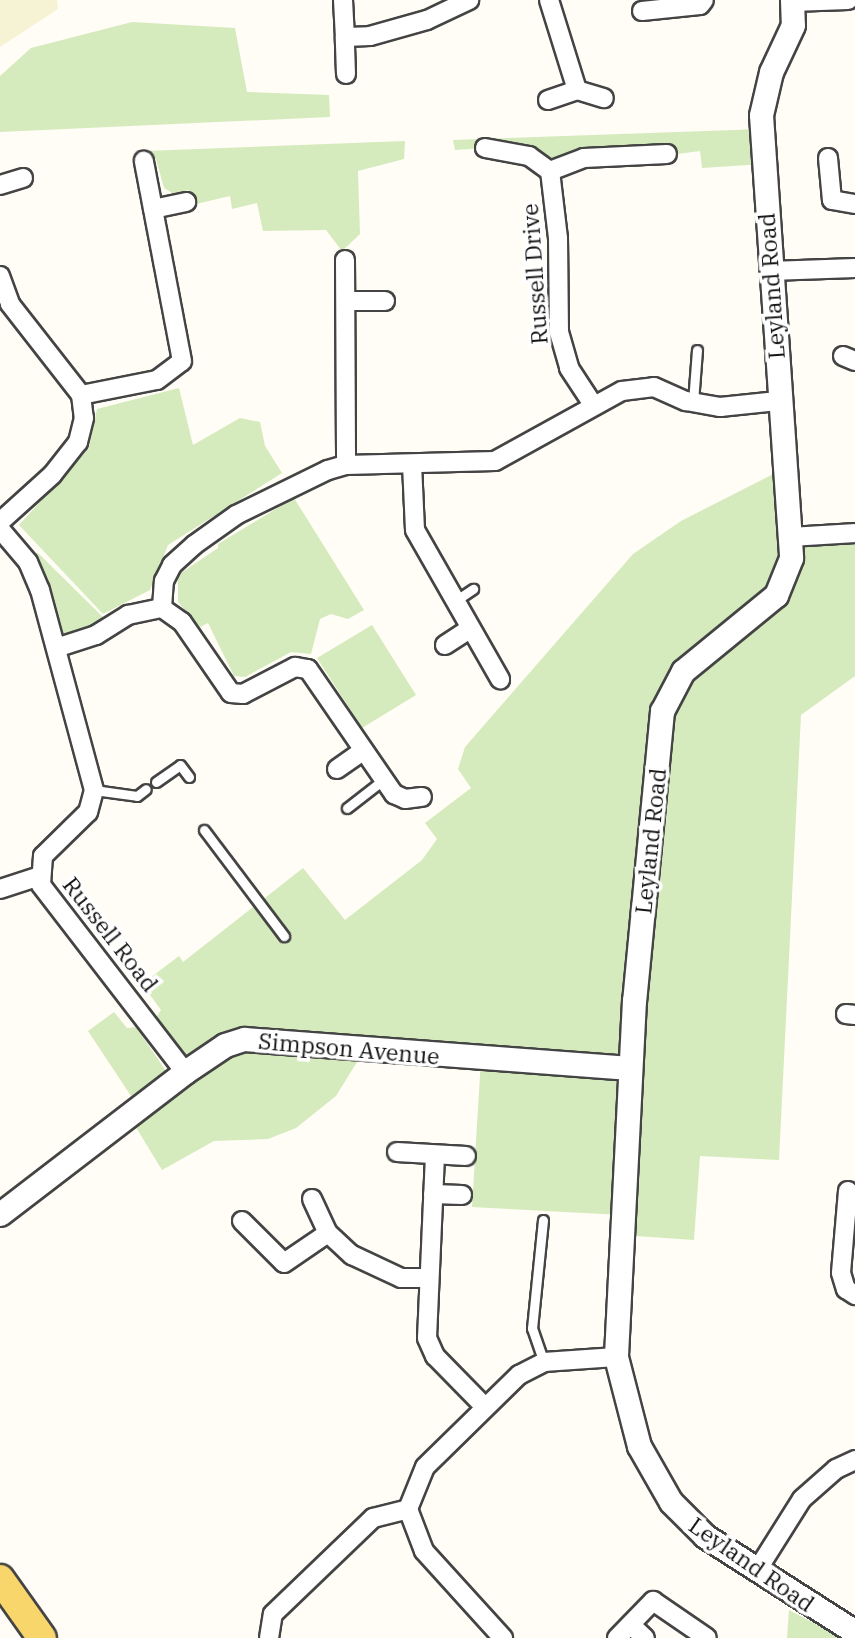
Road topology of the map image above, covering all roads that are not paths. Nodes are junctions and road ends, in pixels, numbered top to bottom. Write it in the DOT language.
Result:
graph roads {
  1 [pos="342,0"];
  2 [pos="469,0"];
  3 [pos="549,0"];
  4 [pos="704,0"];
  5 [pos="848,0"];
  6 [pos="792,1"];
  7 [pos="642,11"];
  8 [pos="345,37"];
  9 [pos="346,74"];
  10 [pos="577,90"];
  11 [pos="604,98"];
  12 [pos="548,100"];
  13 [pos="485,148"];
  14 [pos="667,154"];
  15 [pos="828,158"];
  16 [pos="144,161"];
  17 [pos="550,171"];
  18 [pos="23,178"];
  19 [pos="0,185"];
  20 [pos="186,202"];
  21 [pos="855,204"];
  22 [pos="153,209"];
  23 [pos="345,260"];
  24 [pos="855,268"];
  25 [pos="770,271"];
  26 [pos="0,276"];
  27 [pos="385,301"];
  28 [pos="346,302"];
  29 [pos="697,350"];
  30 [pos="81,395"];
  31 [pos="778,401"];
  32 [pos="692,402"];
  33 [pos="594,407"];
  34 [pos="412,464"];
  35 [pos="346,465"];
  36 [pos="0,522"];
  37 [pos="0,530"];
  38 [pos="855,533"];
  39 [pos="791,537"];
  40 [pos="473,589"];
  41 [pos="453,601"];
  42 [pos="162,608"];
  43 [pos="470,629"];
  44 [pos="444,645"];
  45 [pos="59,647"];
  46 [pos="500,679"];
  47 [pos="361,751"];
  48 [pos="337,769"];
  49 [pos="188,777"];
  50 [pos="383,780"];
  51 [pos="156,782"];
  52 [pos="146,789"];
  53 [pos="94,790"];
  54 [pos="422,797"];
  55 [pos="347,808"];
  56 [pos="204,830"];
  57 [pos="40,876"];
  58 [pos="0,888"];
  59 [pos="284,936"];
  60 [pos="630,1068"];
  61 [pos="185,1072"];
  62 [pos="397,1152"];
  63 [pos="435,1155"];
  64 [pos="466,1157"];
  65 [pos="848,1191"];
  66 [pos="433,1194"];
  67 [pos="462,1195"];
  68 [pos="312,1199"];
  69 [pos="0,1214"];
  70 [pos="543,1220"];
  71 [pos="242,1221"];
  72 [pos="328,1233"];
  73 [pos="427,1278"];
  74 [pos="855,1295"];
  75 [pos="616,1357"];
  76 [pos="544,1362"];
  77 [pos="485,1406"];
  78 [pos="855,1460"];
  79 [pos="408,1509"];
  80 [pos="756,1572"];
  81 [pos="0,1579"];
  82 [pos="631,1625"];
  83 [pos="855,1632"];
  84 [pos="42,1638"];
  85 [pos="269,1638"];
  86 [pos="503,1638"];
  87 [pos="617,1638"];
  88 [pos="645,1638"];
  89 [pos="707,1638"];
  1 -- 8 [label="street"];
  2 -- 8 [label="street"];
  3 -- 10 [label="street"];
  4 -- 7 [label="street"];
  5 -- 6 [label="street"];
  6 -- 25 [label="street, Leyland Road"];
  8 -- 9 [label="street"];
  10 -- 11 [label="street"];
  10 -- 12 [label="street"];
  13 -- 17 [label="street, Russell Drive"];
  14 -- 17 [label="street, Russell Drive"];
  15 -- 21 [label="street"];
  16 -- 22 [label="street"];
  17 -- 33 [label="street, Russell Drive"];
  18 -- 19 [label="street"];
  20 -- 22 [label="street"];
  22 -- 30 [label="street"];
  23 -- 28 [label="street"];
  24 -- 25 [label="street"];
  25 -- 31 [label="street, Leyland Road"];
  26 -- 30 [label="street"];
  27 -- 28 [label="street"];
  28 -- 35 [label="street"];
  29 -- 32 [label="lane"];
  30 -- 36 [label="street"];
  31 -- 32 [label="street"];
  31 -- 39 [label="street, Leyland Road"];
  32 -- 33 [label="street"];
  33 -- 34 [label="street"];
  34 -- 35 [label="street"];
  34 -- 41 [label="street"];
  35 -- 42 [label="street"];
  37 -- 45 [label="street"];
  38 -- 39 [label="street"];
  39 -- 60 [label="street, Leyland Road"];
  40 -- 41 [label="lane"];
  41 -- 43 [label="street"];
  42 -- 45 [label="street"];
  42 -- 47 [label="street"];
  43 -- 44 [label="street"];
  43 -- 46 [label="street"];
  45 -- 53 [label="street"];
  47 -- 48 [label="street"];
  47 -- 50 [label="street"];
  49 -- 51 [label="lane"];
  50 -- 54 [label="street"];
  50 -- 55 [label="lane"];
  52 -- 53 [label="lane"];
  53 -- 57 [label="street, Russell Road"];
  56 -- 59 [label="lane"];
  57 -- 58 [label="street"];
  57 -- 61 [label="street, Russell Road"];
  60 -- 61 [label="street, Simpson Avenue"];
  60 -- 75 [label="street, Leyland Road"];
  61 -- 69 [label="street, Simpson Avenue"];
  62 -- 63 [label="street"];
  63 -- 64 [label="street"];
  63 -- 66 [label="street"];
  65 -- 74 [label="street"];
  66 -- 67 [label="street"];
  66 -- 73 [label="street"];
  68 -- 72 [label="street"];
  70 -- 76 [label="lane"];
  71 -- 72 [label="street"];
  72 -- 73 [label="street"];
  73 -- 77 [label="street"];
  75 -- 76 [label="street"];
  75 -- 80 [label="street, Leyland Road"];
  76 -- 77 [label="street"];
  77 -- 79 [label="street"];
  78 -- 80 [label="street"];
  79 -- 85 [label="street"];
  79 -- 86 [label="street"];
  80 -- 83 [label="street, Leyland Road"];
  81 -- 84 [label="main road"];
  82 -- 87 [label="street"];
  82 -- 88 [label="street"];
  82 -- 89 [label="street"];
}
